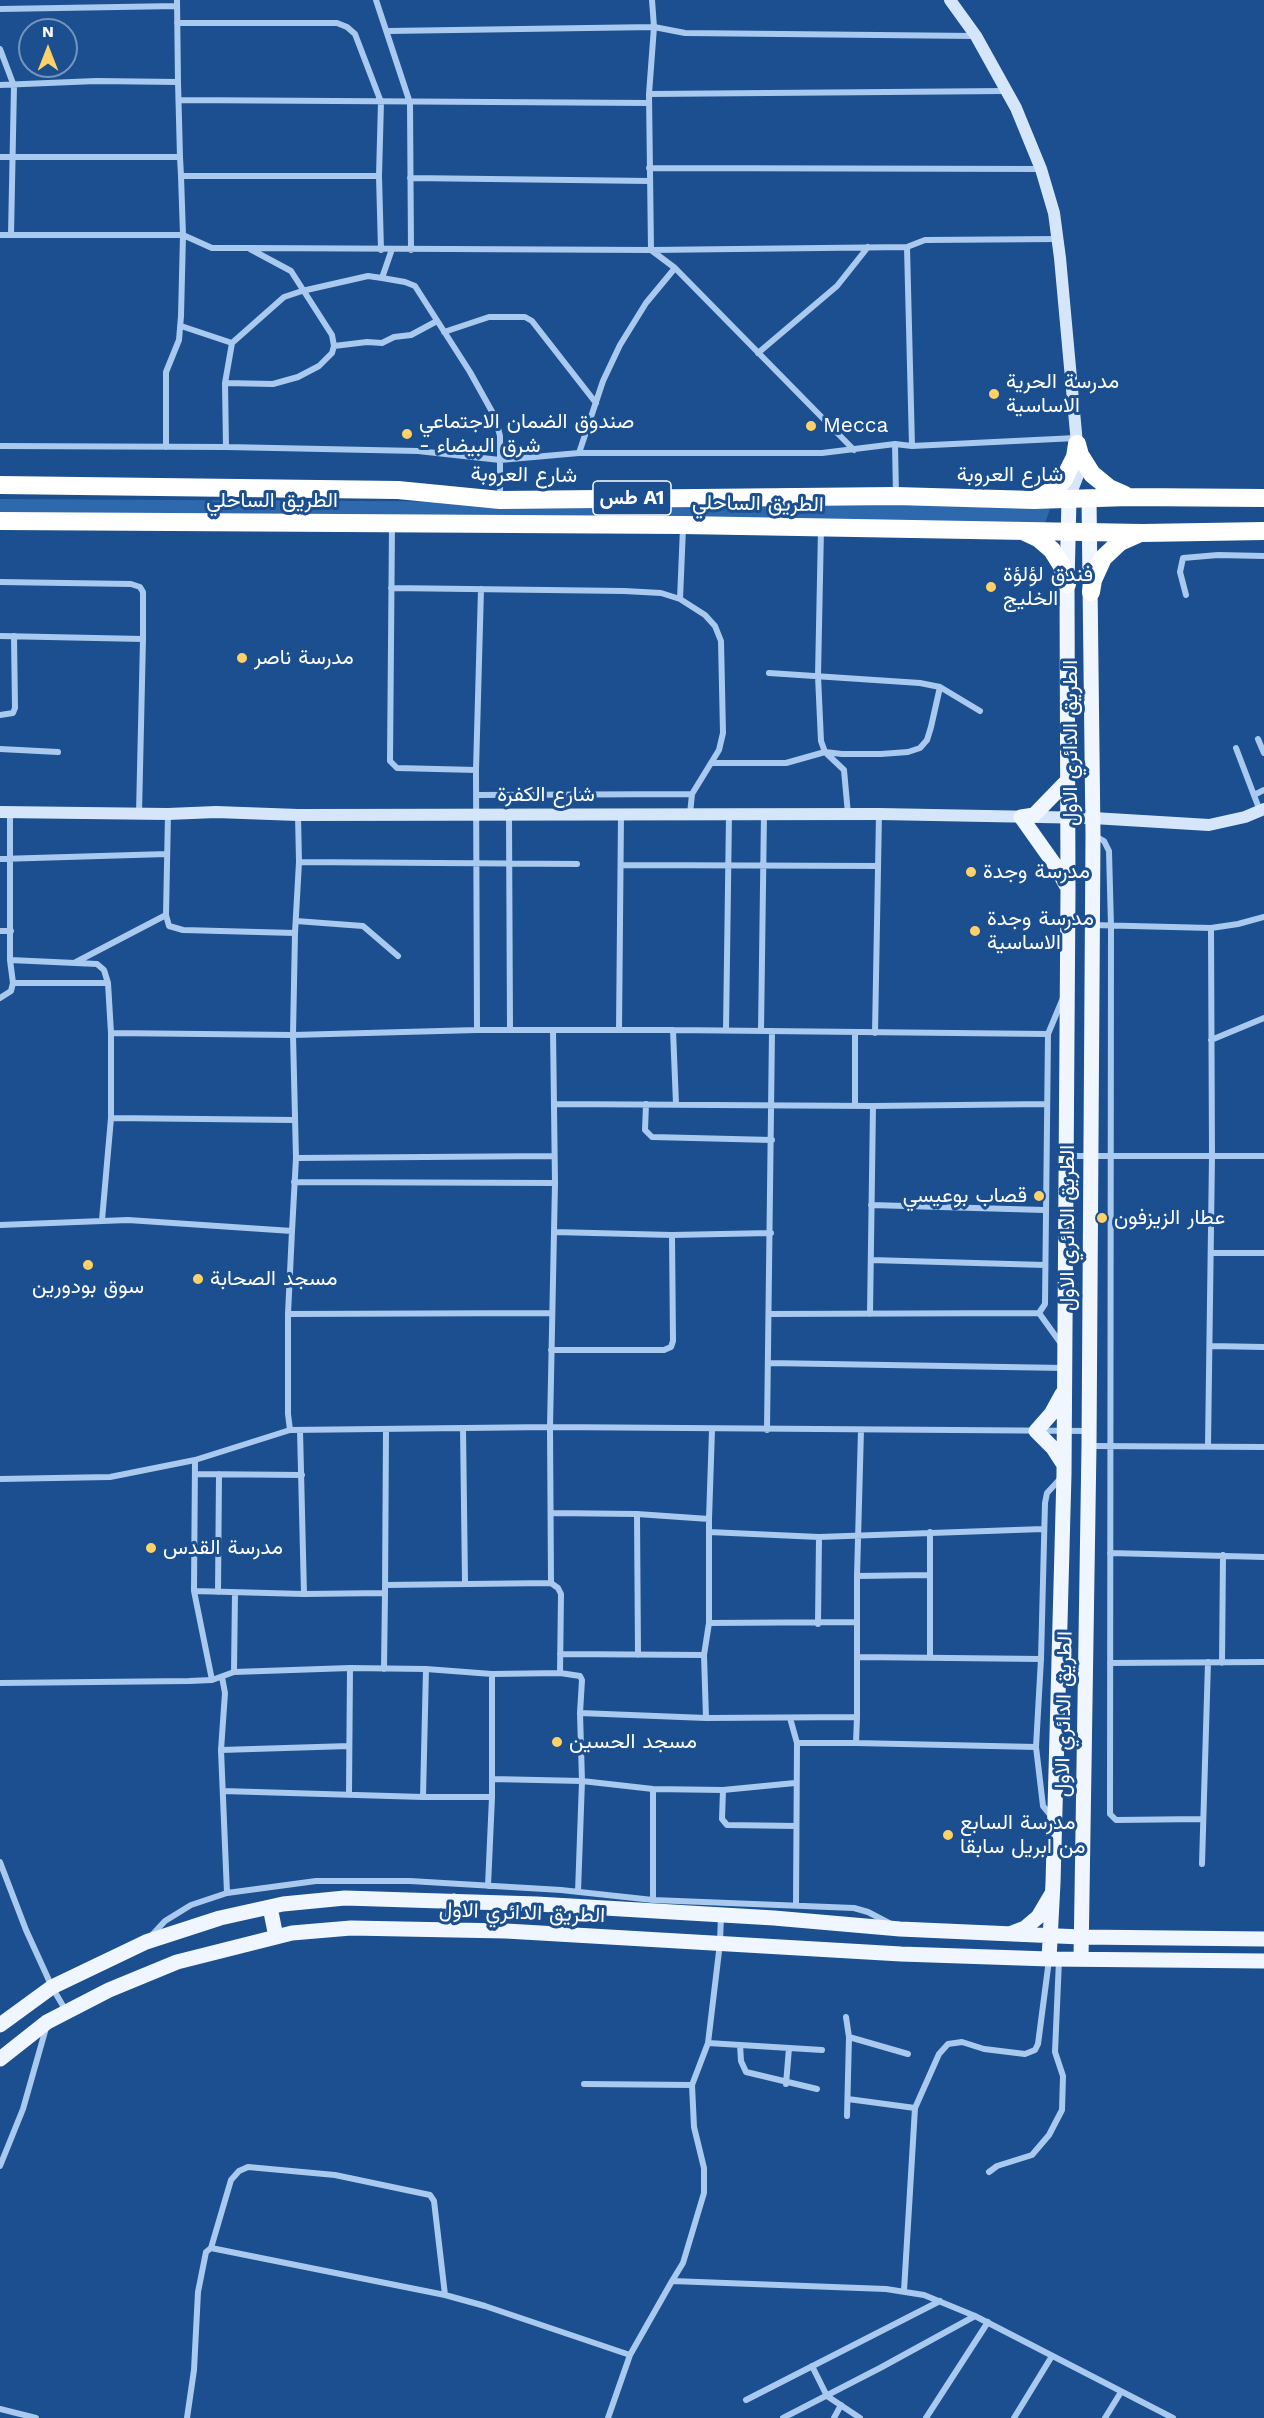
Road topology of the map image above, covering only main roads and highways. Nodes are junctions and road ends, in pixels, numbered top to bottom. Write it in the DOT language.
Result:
graph roads {
  1 [pos="0,485"];
  2 [pos="1129,497"];
  3 [pos="1069,498"];
  4 [pos="1089,498"];
  5 [pos="1264,498"];
  6 [pos="1034,500"];
  7 [pos="0,521"];
  8 [pos="1020,531"];
  9 [pos="1069,531"];
  10 [pos="1264,531"];
  11 [pos="1089,532"];
  12 [pos="1142,533"];
  13 [pos="1067,584"];
  14 [pos="1091,592"];
  15 [pos="1067,781"];
  16 [pos="1068,888"];
  17 [pos="1064,1389"];
  18 [pos="1064,1469"];
  19 [pos="1053,1883"];
  20 [pos="454,1901"];
  21 [pos="270,1907"];
  22 [pos="874,1927"];
  23 [pos="452,1930"];
  24 [pos="1009,1934"];
  25 [pos="1051,1936"];
  26 [pos="276,1937"];
  27 [pos="1081,1937"];
  28 [pos="1264,1939"];
  29 [pos="873,1952"];
  30 [pos="1054,1959"];
  31 [pos="1081,1959"];
  32 [pos="1264,1960"];
  33 [pos="0,2025"];
  34 [pos="0,2059"];
  1 -- 6 [label="highway, شارع العروبة / طس A1"];
  2 -- 4 [label="highway, شارع العروبة / طس A1"];
  2 -- 5 [label="highway, شارع العروبة / طس A1"];
  2 -- 6 [label="highway"];
  3 -- 4 [label="highway, شارع العروبة / طس A1"];
  3 -- 6 [label="highway, شارع العروبة / طس A1"];
  3 -- 9 [label="main road, الطريق الدائري الاول"];
  4 -- 11 [label="main road, الطريق الدائري الاول"];
  7 -- 8 [label="highway, الطريق الساحلي / طس A1"];
  8 -- 9 [label="highway, الطريق الساحلي / طس A1"];
  8 -- 13 [label="highway"];
  9 -- 11 [label="highway, الطريق الساحلي / طس A1"];
  9 -- 13 [label="main road, الطريق الدائري الاول"];
  10 -- 12 [label="highway, الطريق الساحلي / طس A1"];
  11 -- 12 [label="highway, الطريق الساحلي / طس A1"];
  11 -- 14 [label="main road, الطريق الدائري الاول"];
  12 -- 14 [label="highway"];
  13 -- 15 [label="main road, الطريق الدائري الاول"];
  14 -- 27 [label="main road, الطريق الدائري الاول"];
  15 -- 16 [label="main road, الطريق الدائري الاول"];
  15 -- 16 [label="main road"];
  16 -- 17 [label="main road, الطريق الدائري الاول"];
  17 -- 18 [label="main road, الطريق الدائري الاول"];
  17 -- 18 [label="main road"];
  18 -- 19 [label="main road, الطريق الدائري الاول"];
  19 -- 24 [label="main road"];
  19 -- 25 [label="main road, الطريق الدائري الاول"];
  20 -- 21 [label="main road, الطريق الدائري الاول"];
  20 -- 22 [label="main road, الطريق الدائري الاول"];
  20 -- 23 [label="main road"];
  21 -- 26 [label="main road"];
  21 -- 33 [label="main road, الطريق الدائري الاول"];
  22 -- 24 [label="main road, الطريق الدائري الاول"];
  22 -- 29 [label="main road"];
  23 -- 26 [label="main road, الطريق الدائري الاول"];
  23 -- 29 [label="main road, الطريق الدائري الاول"];
  24 -- 25 [label="main road, الطريق الدائري الاول"];
  25 -- 27 [label="main road"];
  25 -- 30 [label="main road, الطريق الدائري الاول"];
  26 -- 34 [label="main road, الطريق الدائري الاول"];
  27 -- 28 [label="main road"];
  27 -- 31 [label="main road, الطريق الدائري الاول"];
  29 -- 30 [label="main road, الطريق الدائري الاول"];
  30 -- 31 [label="main road"];
  31 -- 32 [label="main road"];
}
